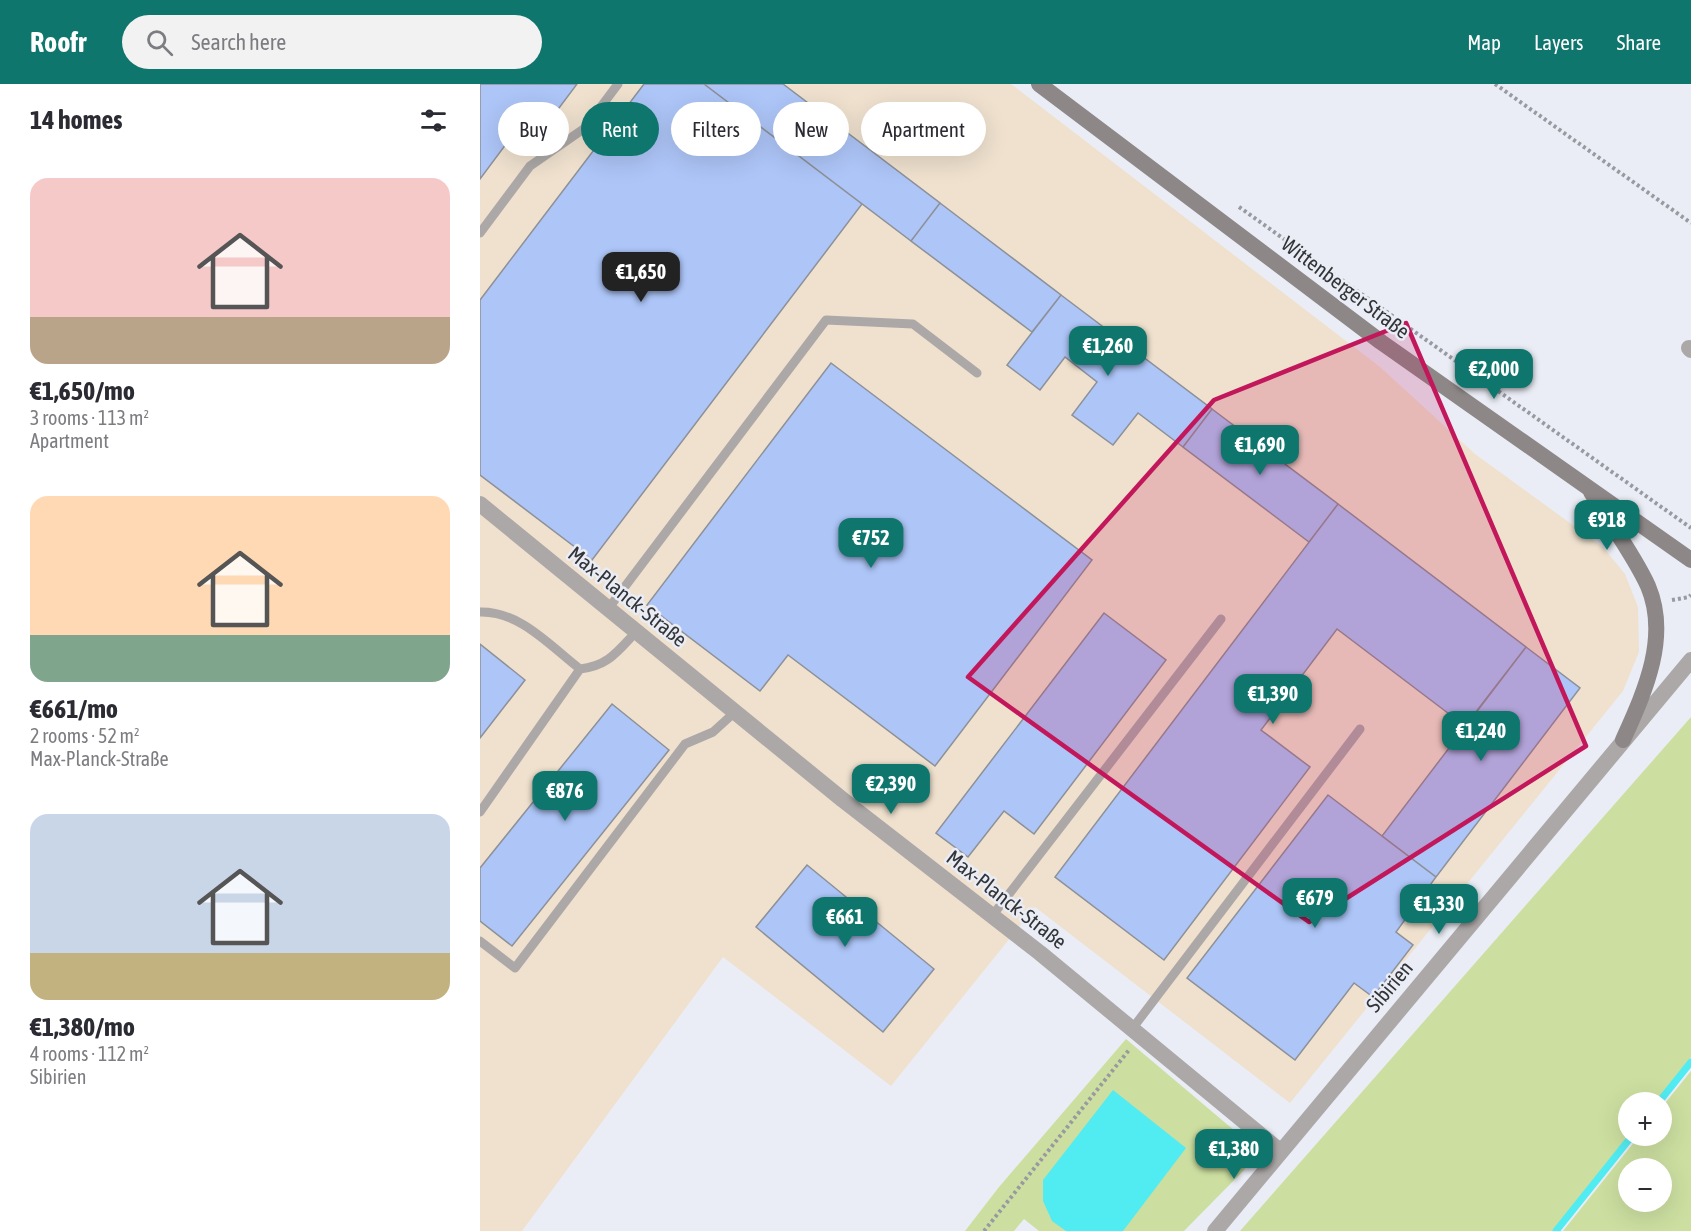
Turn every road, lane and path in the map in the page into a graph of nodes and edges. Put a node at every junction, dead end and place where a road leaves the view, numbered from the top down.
1 (618, 84) edge
2 (1039, 84) edge
3 (1496, 84) edge
4 (1237, 206) dead end
5 (1691, 223) edge
6 (480, 233) edge
7 (977, 373) dead end
8 (1587, 486) junction
9 (480, 504) edge
10 (1691, 528) edge
11 (1691, 560) edge
12 (1691, 594) edge
13 (1662, 601) dead end
14 (608, 609) junction
15 (480, 612) edge
16 (1221, 619) dead end
17 (636, 632) junction
18 (1691, 660) edge
19 (580, 669) junction
20 (735, 712) junction
21 (1360, 729) dead end
22 (1623, 740) junction
23 (480, 812) edge
24 (992, 916) junction
25 (480, 941) edge
26 (1136, 1032) junction
27 (1280, 1151) junction
28 (984, 1231) edge
29 (1215, 1231) edge

1 - 6 lane
2 - 8 main road, Wittenberger Straße
3 - 5 path
4 - 10 path
7 - 14 lane
8 - 11 main road, Wittenberger Straße
8 - 22 main road
9 - 14 street, Max-Planck-Straße
12 - 13 path
14 - 17 street, Max-Planck-Straße
15 - 19 lane
16 - 24 lane
17 - 19 lane
17 - 20 street, Max-Planck-Straße
18 - 22 street, Sibirien
19 - 23 lane
20 - 24 street, Max-Planck-Straße
20 - 25 lane
21 - 26 lane
22 - 27 street, Sibirien
24 - 26 street, Max-Planck-Straße
26 - 27 street, Max-Planck-Straße
26 - 28 path
27 - 29 street, Sibirien

